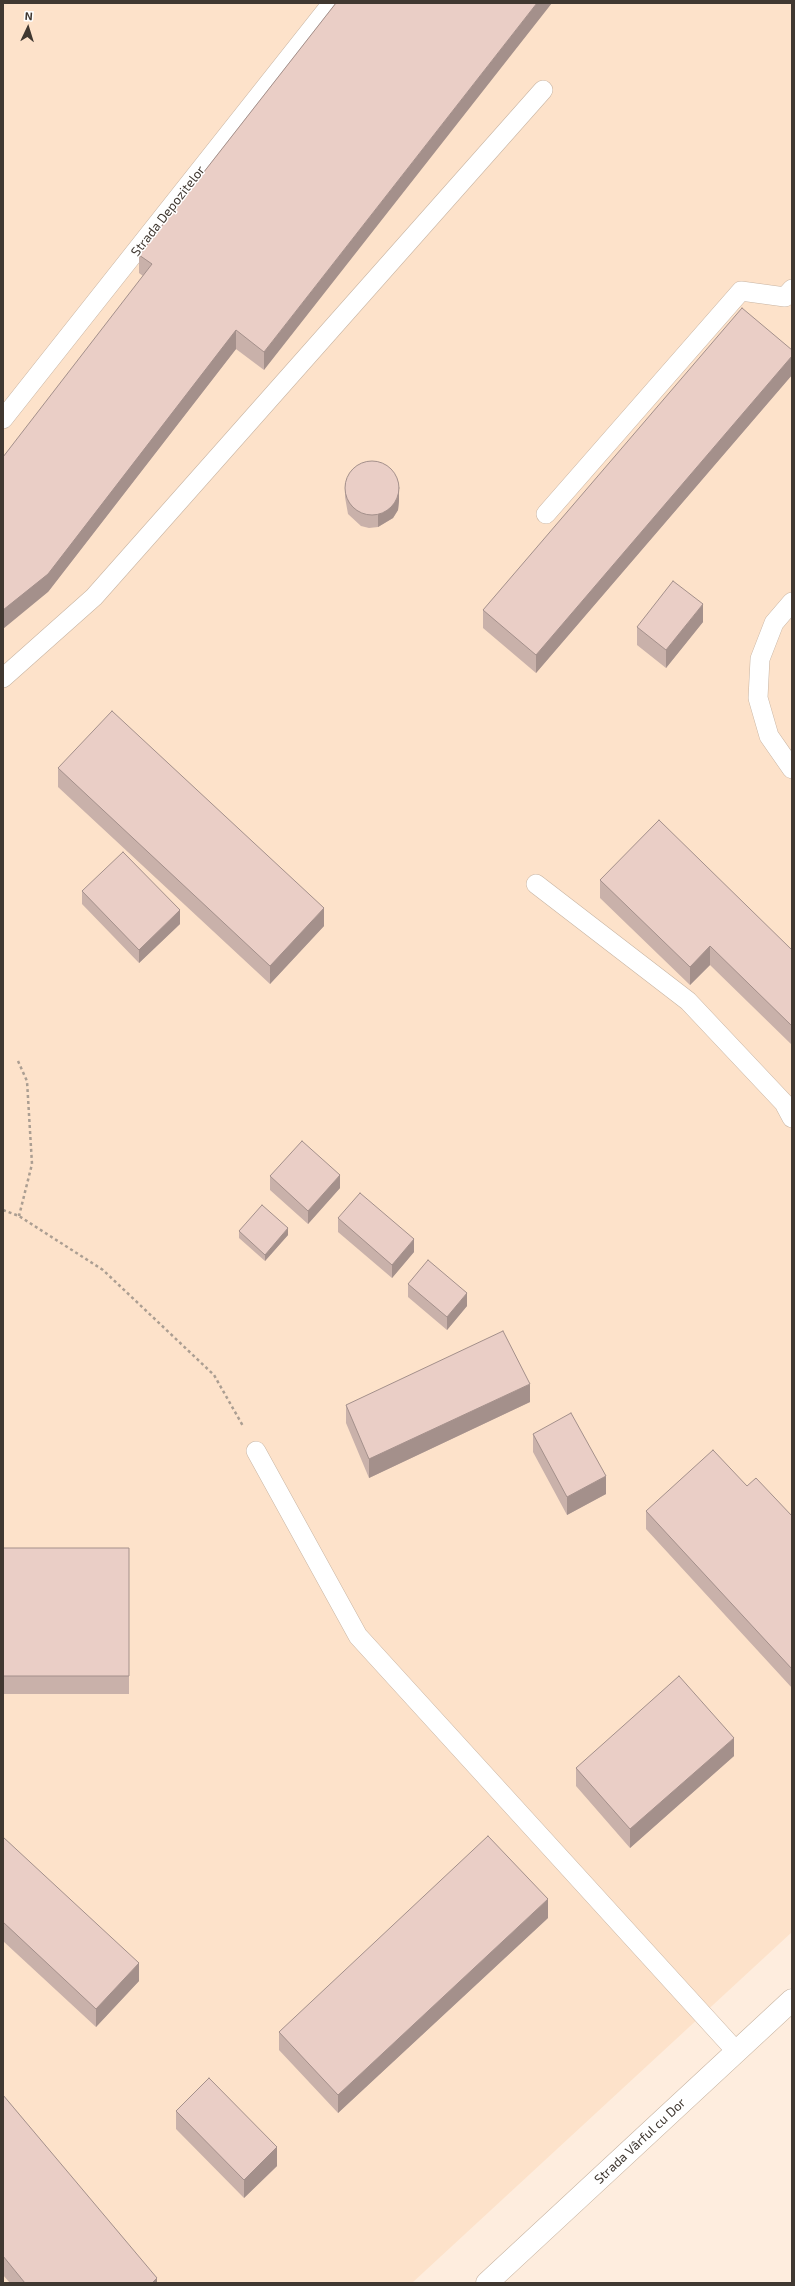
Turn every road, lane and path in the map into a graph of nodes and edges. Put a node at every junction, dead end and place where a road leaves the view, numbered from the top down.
1 (332, 3) edge
2 (543, 90) dead end
3 (792, 289) edge
4 (3, 419) edge
5 (546, 514) dead end
6 (792, 602) edge
7 (3, 678) edge
8 (792, 769) edge
9 (536, 884) dead end
10 (18, 1061) dead end
11 (792, 1118) edge
12 (3, 1210) edge
13 (19, 1216) junction
14 (256, 1451) joint
15 (792, 2000) edge
16 (736, 2052) junction
17 (487, 2283) edge

1 - 4 lane, Strada Depozitelor
2 - 7 lane
3 - 5 lane
6 - 8 lane
9 - 11 lane
10 - 13 path
12 - 13 path
13 - 14 path
14 - 16 lane
15 - 16 street, Strada Vârful cu Dor
16 - 17 street, Strada Vârful cu Dor

